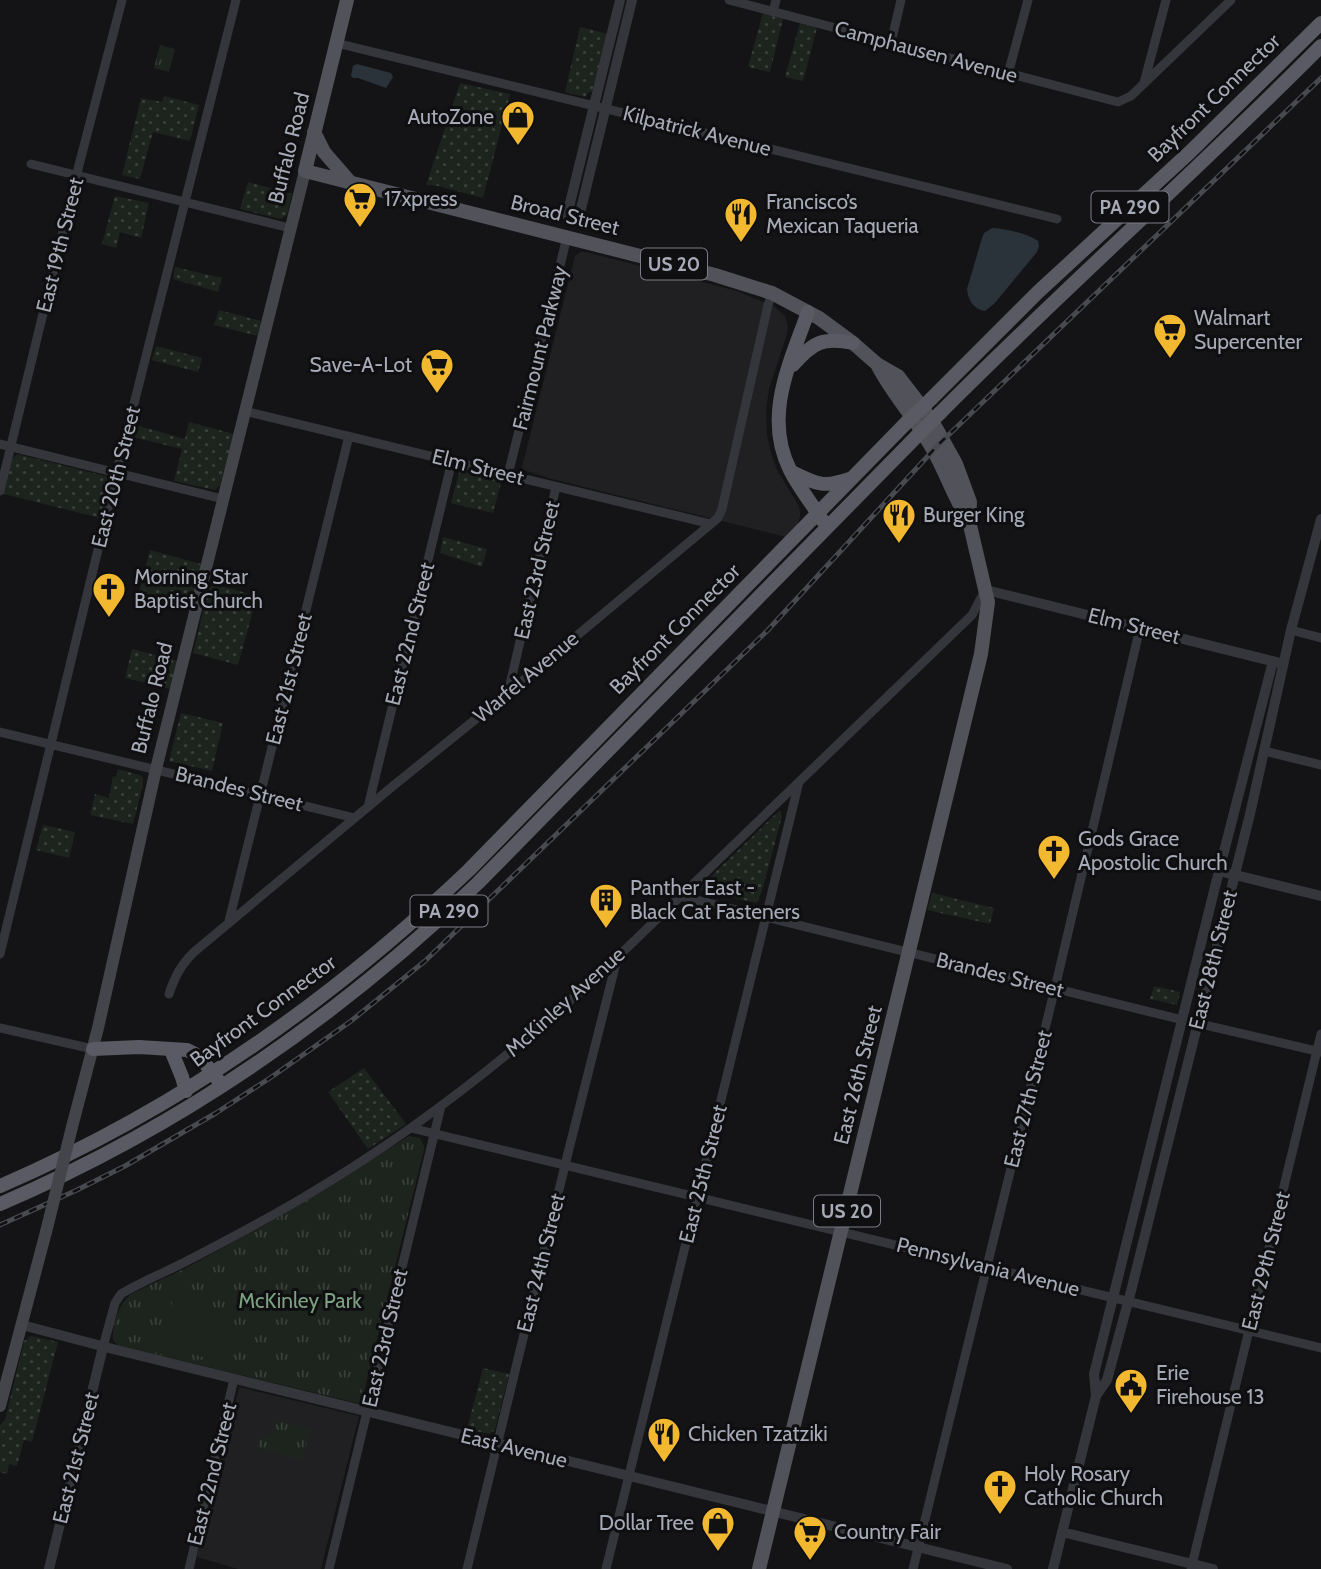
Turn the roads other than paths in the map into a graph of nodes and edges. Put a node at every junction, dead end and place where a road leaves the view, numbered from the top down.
1 (122, 0) edge
2 (236, 0) edge
3 (347, 0) edge
4 (620, 0) edge
5 (632, 0) edge
6 (729, 0) edge
7 (776, 0) edge
8 (901, 0) edge
9 (1028, 0) edge
10 (1166, 0) edge
11 (1231, 0) edge
12 (773, 12) junction
13 (1321, 23) edge
14 (336, 43) junction
15 (891, 43) junction
16 (1321, 46) edge
17 (1009, 74) junction
18 (1144, 84) junction
19 (600, 107) junction
20 (314, 132) junction
21 (31, 164) dead end
22 (305, 171) junction
23 (77, 176) junction
24 (351, 182) junction
25 (184, 202) junction
26 (1057, 219) dead end
27 (290, 228) junction
28 (567, 237) junction
29 (772, 293) junction
30 (808, 312) junction
31 (853, 343) junction
32 (787, 371) junction
33 (244, 411) junction
34 (349, 436) junction
35 (0, 444) edge
36 (11, 447) junction
37 (452, 461) junction
38 (791, 471) junction
39 (117, 473) junction
40 (508, 475) junction
41 (855, 476) junction
42 (556, 487) junction
43 (0, 492) edge
44 (223, 499) junction
45 (818, 514) junction
46 (1321, 519) edge
47 (711, 524) junction
48 (828, 528) junction
49 (986, 590) junction
50 (1140, 628) junction
51 (1291, 631) junction
52 (1321, 638) edge
53 (1278, 662) junction
54 (508, 694) junction
55 (0, 732) edge
56 (50, 744) junction
57 (1264, 751) junction
58 (1321, 765) edge
59 (156, 769) junction
60 (800, 779) junction
61 (260, 794) junction
62 (368, 807) junction
63 (355, 818) junction
64 (1219, 870) junction
65 (1234, 874) junction
66 (680, 896) junction
67 (1321, 897) edge
68 (765, 917) junction
69 (228, 923) junction
70 (909, 953) junction
71 (0, 954) edge
72 (618, 957) junction
73 (1055, 988) junction
74 (169, 994) dead end
75 (1183, 1020) junction
76 (1198, 1023) junction
77 (0, 1028) edge
78 (1321, 1034) edge
79 (93, 1049) junction
80 (171, 1049) junction
81 (1319, 1052) edge
82 (213, 1073) junction
83 (223, 1087) junction
84 (186, 1091) junction
85 (441, 1106) junction
86 (411, 1128) junction
87 (433, 1133) junction
88 (565, 1165) junction
89 (0, 1186) edge
90 (697, 1197) junction
91 (0, 1204) edge
92 (841, 1232) junction
93 (987, 1267) junction
94 (1114, 1298) junction
95 (1128, 1301) junction
96 (22, 1325) junction
97 (1249, 1330) junction
98 (103, 1347) junction
99 (1321, 1348) edge
100 (234, 1379) junction
101 (1096, 1396) junction
102 (0, 1406) edge
103 (368, 1412) junction
104 (497, 1444) junction
105 (629, 1476) junction
106 (773, 1511) junction
107 (1062, 1532) junction
108 (918, 1547) junction
109 (1191, 1566) edge
110 (49, 1569) edge
111 (189, 1569) edge
112 (329, 1569) edge
113 (467, 1569) edge
114 (607, 1569) edge
115 (759, 1569) edge
116 (913, 1569) edge
117 (1007, 1569) edge
118 (1053, 1569) edge
119 (1213, 1569) edge

1 - 23 street, East 19th Street
2 - 25 street, East 20th Street
3 - 14 main road, Buffalo Road
4 - 19 street, Fairmount Parkway
5 - 19 street, Fairmount Parkway
6 - 12 street, Camphausen Avenue
7 - 12 street
8 - 15 street
9 - 17 street
10 - 18 street
11 - 18 street
12 - 15 street, Camphausen Avenue
13 - 41 highway, Bayfront Connector / PA 290, bridge
14 - 19 street, Kilpatrick Avenue
14 - 20 main road, Buffalo Road
15 - 17 street, Camphausen Avenue
16 - 48 highway, Bayfront Connector / PA 290, bridge
17 - 18 street, Camphausen Avenue
19 - 26 street, Kilpatrick Avenue
19 - 28 street, Fairmount Parkway
20 - 22 main road, Buffalo Road
20 - 24 main road
21 - 23 street
22 - 24 main road, Broad Street / US 20
22 - 27 main road, Buffalo Road
23 - 25 street
23 - 36 street, East 19th Street
24 - 28 main road, Broad Street / US 20
25 - 27 street
25 - 39 street, East 20th Street
27 - 33 main road, Buffalo Road
28 - 29 main road, Broad Street / US 20
28 - 40 street, Fairmount Parkway
29 - 30 main road, Broad Street / US 20
29 - 47 street, Warfel Avenue
30 - 31 main road, Broad Street / US 20
30 - 32 highway
31 - 32 highway
31 - 49 main road, Broad Street / US 20
32 - 38 highway
33 - 34 street, Elm Street
33 - 44 main road, Buffalo Road
34 - 37 street, Elm Street
34 - 61 street, East 21st Street
35 - 36 street
36 - 39 street
36 - 43 street, East 19th Street
37 - 40 street, Elm Street
37 - 62 street, East 22nd Street
38 - 41 highway
38 - 45 highway
39 - 44 street
39 - 56 street, East 20th Street
40 - 42 street, Elm Street
41 - 45 highway, Bayfront Connector / PA 290
42 - 47 street, Elm Street
42 - 54 street, East 23rd Street
44 - 59 main road, Buffalo Road
45 - 48 highway
45 - 82 highway, Bayfront Connector / PA 290
46 - 51 street, East 28th Street
47 - 54 street, Warfel Avenue
48 - 83 highway, Bayfront Connector / PA 290
49 - 50 street, Elm Street
49 - 60 street, McKinley Avenue
49 - 70 main road, East 26th Street / US 20
50 - 53 street, Elm Street
50 - 73 street, East 27th Street
51 - 52 street
51 - 53 street, East 28th Street
53 - 57 street, East 28th Street
53 - 64 street, East 28th Street
54 - 62 street, Warfel Avenue
55 - 56 street, Brandes Street
56 - 59 street, Brandes Street
56 - 71 street, East 20th Street
57 - 58 street
57 - 65 street, East 28th Street
59 - 61 street, Brandes Street
59 - 79 main road, Buffalo Road
60 - 66 street, McKinley Avenue
60 - 68 street, East 25th Street
61 - 63 street, Brandes Street
61 - 69 street, East 21st Street
62 - 63 street, Warfel Avenue
63 - 69 street, Warfel Avenue
64 - 65 street
64 - 75 street, East 28th Street
65 - 67 street
65 - 76 street, East 28th Street
66 - 68 street, Brandes Street
66 - 72 street, McKinley Avenue
68 - 70 street, Brandes Street
68 - 90 street, East 25th Street
69 - 74 street, Warfel Avenue
70 - 73 street, Brandes Street
70 - 92 main road, East 26th Street / US 20
72 - 85 street, McKinley Avenue
72 - 88 street, East 24th Street
73 - 75 street, Brandes Street
73 - 93 street, East 27th Street
75 - 76 street, Brandes Street
75 - 94 street, East 28th Street
76 - 81 street, Brandes Street
76 - 95 street, East 28th Street
77 - 79 street
78 - 81 street, East 29th Street
79 - 80 highway
79 - 96 main road, Buffalo Road, bridge
80 - 82 highway
80 - 84 highway
81 - 97 street, East 29th Street
82 - 83 highway
82 - 84 highway, Bayfront Connector / PA 290
83 - 91 highway, Bayfront Connector / PA 290
84 - 89 highway, Bayfront Connector / PA 290
85 - 86 street, McKinley Avenue
85 - 87 street, East 23rd Street
86 - 87 street, Pennsylvania Avenue
86 - 98 street, McKinley Avenue
87 - 88 street, Pennsylvania Avenue
87 - 103 street, East 23rd Street
88 - 90 street, Pennsylvania Avenue
88 - 104 street, East 24th Street
90 - 92 street, Pennsylvania Avenue
90 - 105 street, East 25th Street
92 - 93 street, Pennsylvania Avenue
92 - 106 main road, East 26th Street / US 20
93 - 94 street, Pennsylvania Avenue
93 - 108 street, East 27th Street
94 - 95 street, Pennsylvania Avenue
94 - 101 street, East 28th Street
95 - 97 street, Pennsylvania Avenue
95 - 101 street, East 28th Street
96 - 98 street, East Avenue
96 - 102 main road, Buffalo Road
97 - 99 street, Pennsylvania Avenue
97 - 109 street, East 29th Street
98 - 100 street, East Avenue
98 - 110 street, East 21st Street
100 - 103 street, East Avenue
100 - 111 street, East 22nd Street
101 - 107 street, East 28th Street
103 - 104 street, East Avenue
103 - 112 street, East 23rd Street
104 - 105 street, East Avenue
104 - 113 street, East 24th Street
105 - 106 street, East Avenue
105 - 114 street, East 25th Street
106 - 108 street, East Avenue
106 - 115 main road, East 26th Street / US 20
107 - 109 street
107 - 118 street, East 28th Street
108 - 116 street, East 27th Street
108 - 117 street, East Avenue
109 - 119 street

